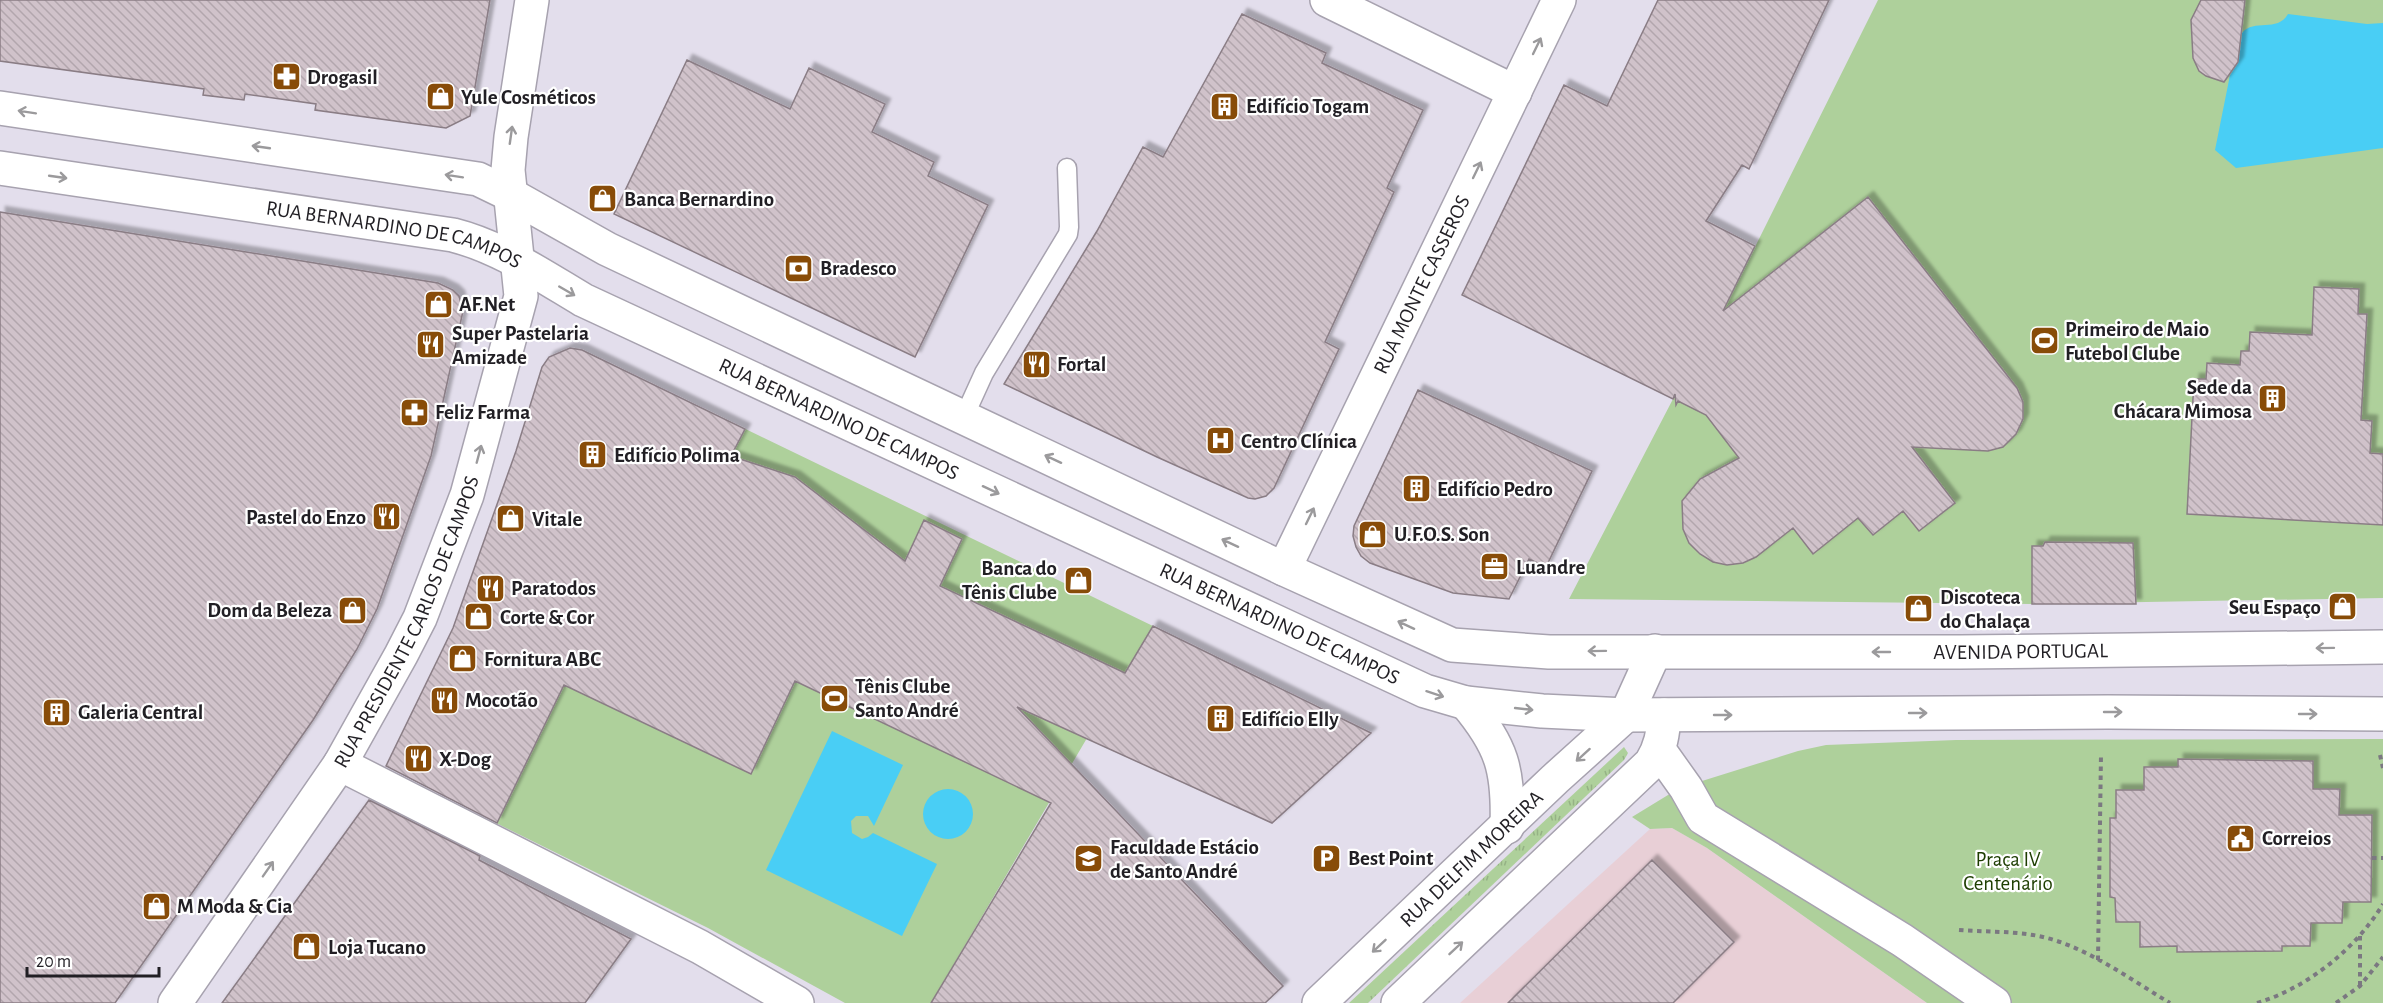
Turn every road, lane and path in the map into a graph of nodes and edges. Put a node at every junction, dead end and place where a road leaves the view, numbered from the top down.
1 (532, 0) edge
2 (1327, 0) edge
3 (1559, 0) edge
4 (1515, 92) junction
5 (0, 108) edge
6 (0, 168) edge
7 (1067, 168) dead end
8 (509, 194) junction
9 (517, 261) junction
10 (964, 417) junction
11 (1284, 569) junction
12 (2383, 647) edge
13 (1656, 651) junction
14 (1466, 703) junction
15 (2383, 714) edge
16 (1626, 715) junction
17 (1664, 716) junction
18 (2378, 748) dead end
19 (1659, 750) junction
20 (2101, 754) dead end
21 (340, 764) junction
22 (2383, 768) edge
23 (1507, 827) junction
24 (2372, 858) dead end
25 (2383, 858) edge
26 (2383, 904) edge
27 (2360, 935) junction
28 (1902, 940) junction
29 (2383, 957) edge
30 (2098, 960) junction
31 (2360, 986) junction
32 (175, 1003) edge
33 (797, 1003) edge
34 (1318, 1003) edge
35 (1398, 1003) edge
36 (1994, 1003) edge
37 (2170, 1003) edge
38 (2257, 1003) edge
39 (2336, 1003) edge

8 -> 1 main road, RUA PRESIDENTE CARLOS DE CAMPOS
2 - 4 main road
4 -> 3 main road, RUA MONTE CASSEROS
11 -> 4 main road, RUA MONTE CASSEROS
8 -> 5 main road
6 -> 9 main road, RUA BERNARDINO DE CAMPOS
7 - 10 lane
8 - 9 main road, RUA PRESIDENTE CARLOS DE CAMPOS
8 - 10 main road
9 -> 14 main road, RUA BERNARDINO DE CAMPOS
21 -> 9 main road, RUA PRESIDENTE CARLOS DE CAMPOS
11 -> 10 main road
13 -> 11 main road
12 -> 13 main road, AVENIDA PORTUGAL
13 - 16 main road
13 - 17 main road
14 -> 16 main road, RUA BERNARDINO DE CAMPOS
14 - 23 main road
17 -> 15 main road
16 - 17 main road, RUA BERNARDINO DE CAMPOS
16 -> 23 main road, RUA DELFIM MOREIRA
17 - 19 main road
18 - 22 path
19 - 28 main road
35 -> 19 main road
20 - 30 path
32 -> 21 main road, RUA PRESIDENTE CARLOS DE CAMPOS
21 - 33 main road
23 -> 34 main road, RUA DELFIM MOREIRA
24 - 25 path
26 - 27 path
27 - 31 path
27 - 38 path
28 - 30 path
28 - 36 main road
29 - 31 path
30 - 37 path
31 - 39 path

